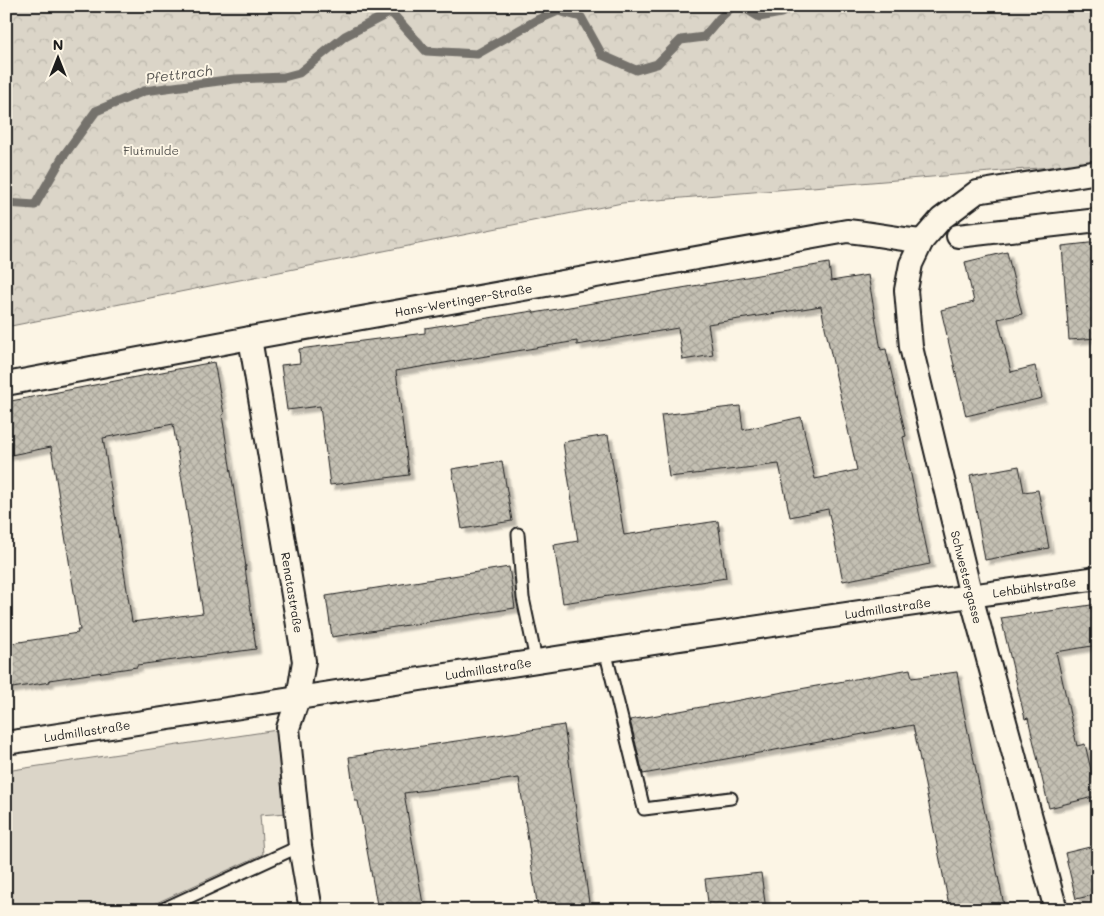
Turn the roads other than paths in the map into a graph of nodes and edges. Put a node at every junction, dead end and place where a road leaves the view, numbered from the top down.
1 (1098, 172) edge
2 (1098, 220) edge
3 (958, 236) dead end
4 (922, 241) junction
5 (250, 338) junction
6 (6, 384) edge
7 (518, 534) dead end
8 (1098, 578) edge
9 (971, 596) junction
10 (605, 650) junction
11 (536, 660) junction
12 (298, 699) junction
13 (6, 743) edge
14 (731, 798) dead end
15 (300, 846) junction
16 (161, 910) edge
17 (311, 910) edge
18 (1056, 910) edge

1 - 4 street, Schwestergasse
2 - 3 street
4 - 5 street, Hans-Wertinger-Straße
4 - 9 street, Schwestergasse
5 - 6 street, Hans-Wertinger-Straße
5 - 12 street, Renatastraße
7 - 11 lane
8 - 9 street, Lehbühlstraße
9 - 10 street, Ludmillastraße
9 - 18 street, Schwestergasse
10 - 11 street, Ludmillastraße
10 - 14 lane
11 - 12 street, Ludmillastraße
12 - 13 street, Ludmillastraße
12 - 15 street, Renatastraße
15 - 16 lane
15 - 17 street, Renatastraße

